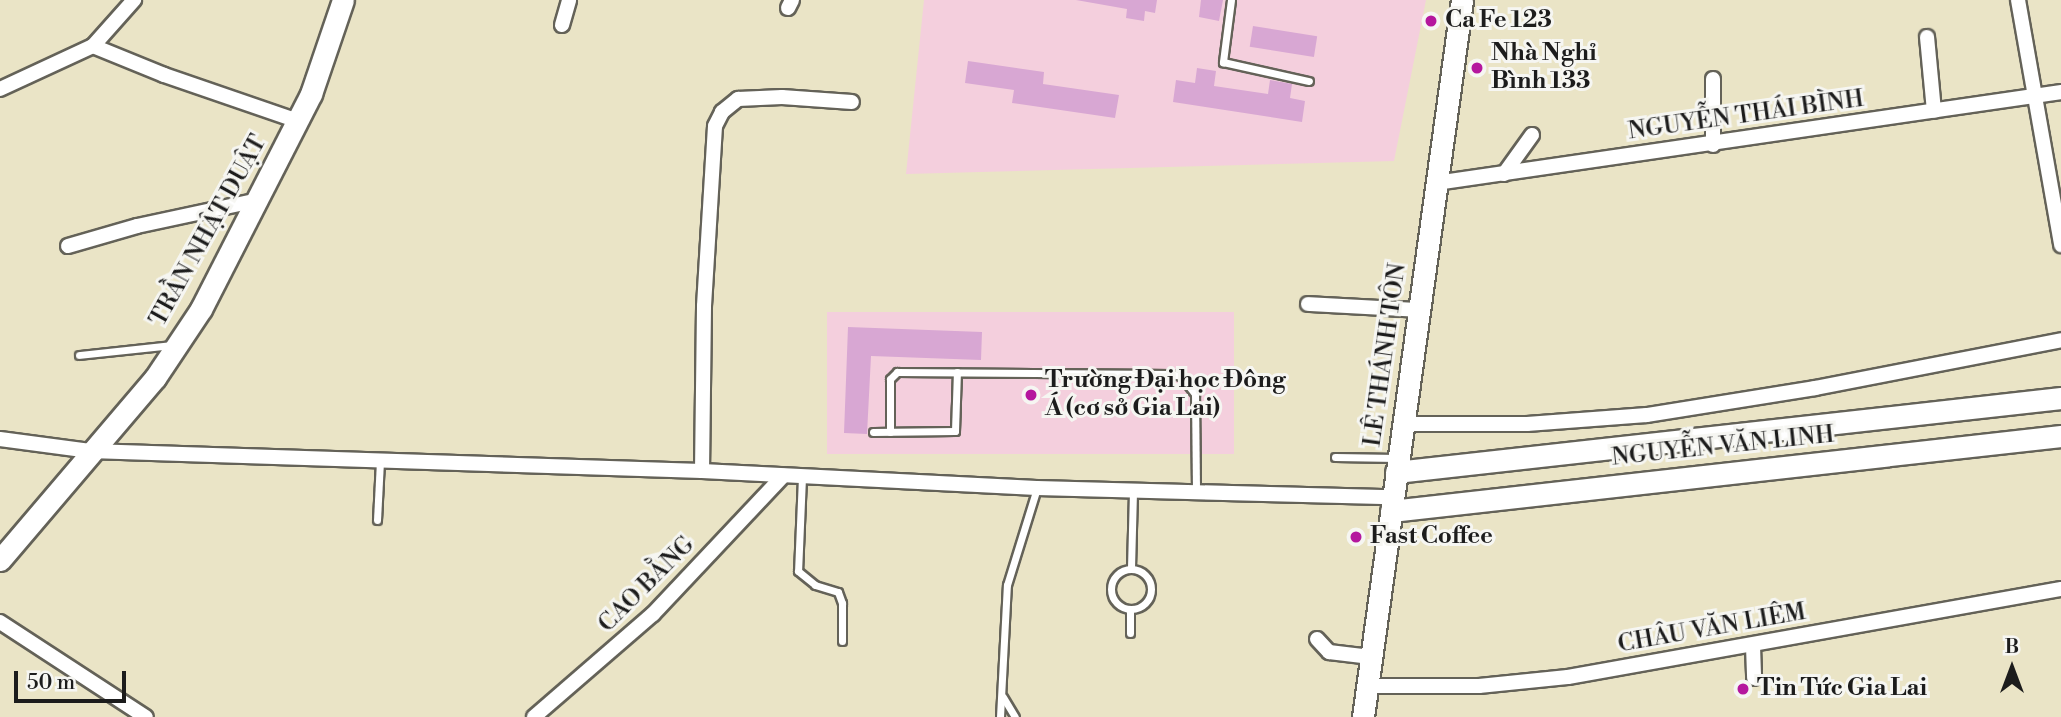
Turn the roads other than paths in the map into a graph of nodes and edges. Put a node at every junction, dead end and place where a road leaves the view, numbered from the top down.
1 (134, 0) edge
2 (343, 0) edge
3 (569, 0) edge
4 (1231, 0) edge
5 (1462, 0) edge
6 (2018, 0) edge
7 (562, 25) dead end
8 (1927, 37) dead end
9 (93, 46) junction
10 (1713, 79) dead end
11 (1309, 81) dead end
12 (0, 89) edge
13 (2061, 92) edge
14 (2035, 96) junction
15 (852, 102) dead end
16 (1934, 111) junction
17 (299, 121) junction
18 (1532, 135) dead end
19 (1713, 145) junction
20 (1504, 174) junction
21 (1436, 183) junction
22 (258, 200) junction
23 (2061, 245) edge
24 (68, 246) dead end
25 (1308, 304) dead end
26 (1419, 310) junction
27 (2061, 340) edge
28 (177, 345) junction
29 (79, 355) dead end
30 (957, 372) junction
31 (2061, 398) edge
32 (1404, 424) junction
33 (873, 432) dead end
34 (890, 432) junction
35 (2061, 436) edge
36 (0, 439) edge
37 (90, 451) junction
38 (1335, 457) dead end
39 (380, 461) junction
40 (1397, 465) junction
41 (702, 471) junction
42 (783, 476) junction
43 (802, 477) junction
44 (1037, 488) junction
45 (1133, 489) junction
46 (1196, 490) junction
47 (1392, 504) junction
48 (377, 520) dead end
49 (0, 560) edge
50 (1131, 568) junction
51 (2061, 589) edge
52 (1130, 609) junction
53 (0, 622) edge
54 (1130, 633) dead end
55 (1317, 639) dead end
56 (842, 641) dead end
57 (1753, 646) junction
58 (1371, 657) junction
59 (1754, 678) dead end
60 (1367, 686) junction
61 (1002, 695) junction
62 (146, 717) edge
63 (534, 717) edge
64 (1000, 717) edge
65 (1015, 717) edge
66 (1363, 717) edge

1 - 9 street
2 - 17 street, TRẦN NHẬT DUẬT
3 - 7 street
4 - 11 lane
5 - 21 street, LÊ THÁNH TÔN
6 - 14 street
8 - 16 street
9 - 12 street
9 - 17 street
10 - 19 street
13 - 14 street, NGUYỄN THÁI BÌNH
14 - 16 street, NGUYỄN THÁI BÌNH
14 - 23 street
15 - 41 street
16 - 19 street, NGUYỄN THÁI BÌNH
17 - 22 street, TRẦN NHẬT DUẬT
18 - 20 street
19 - 20 street, NGUYỄN THÁI BÌNH
20 - 21 street, NGUYỄN THÁI BÌNH
21 - 26 street, LÊ THÁNH TÔN
22 - 24 street
22 - 28 street, TRẦN NHẬT DUẬT
25 - 26 street
26 - 32 street, LÊ THÁNH TÔN
27 - 32 street, NGUYỄN VĂN LINH
28 - 29 lane
28 - 37 street, TRẦN NHẬT DUẬT
30 - 34 lane
30 - 34 lane
30 - 46 lane
31 - 40 street, NGUYỄN VĂN LINH
32 - 40 street, LÊ THÁNH TÔN
33 - 34 lane
35 - 47 street, NGUYỄN VĂN LINH
36 - 37 street
37 - 39 street
37 - 49 street, TRẦN NHẬT DUẬT
38 - 40 lane
39 - 41 street
39 - 48 lane
40 - 47 street, LÊ THÁNH TÔN
41 - 42 street
42 - 43 street
42 - 63 street, CAO BẰNG
43 - 44 street
43 - 56 lane
44 - 45 street
44 - 61 lane
45 - 46 street
45 - 50 lane
46 - 47 street
47 - 58 street, LÊ THÁNH TÔN
50 - 52 lane
50 - 52 lane
51 - 57 street, CHÂU VĂN LIÊM
52 - 54 lane
53 - 62 street
55 - 58 street
57 - 59 street
57 - 60 street, CHÂU VĂN LIÊM
58 - 60 street, LÊ THÁNH TÔN
60 - 66 street, LÊ THÁNH TÔN
61 - 64 lane
61 - 65 lane

